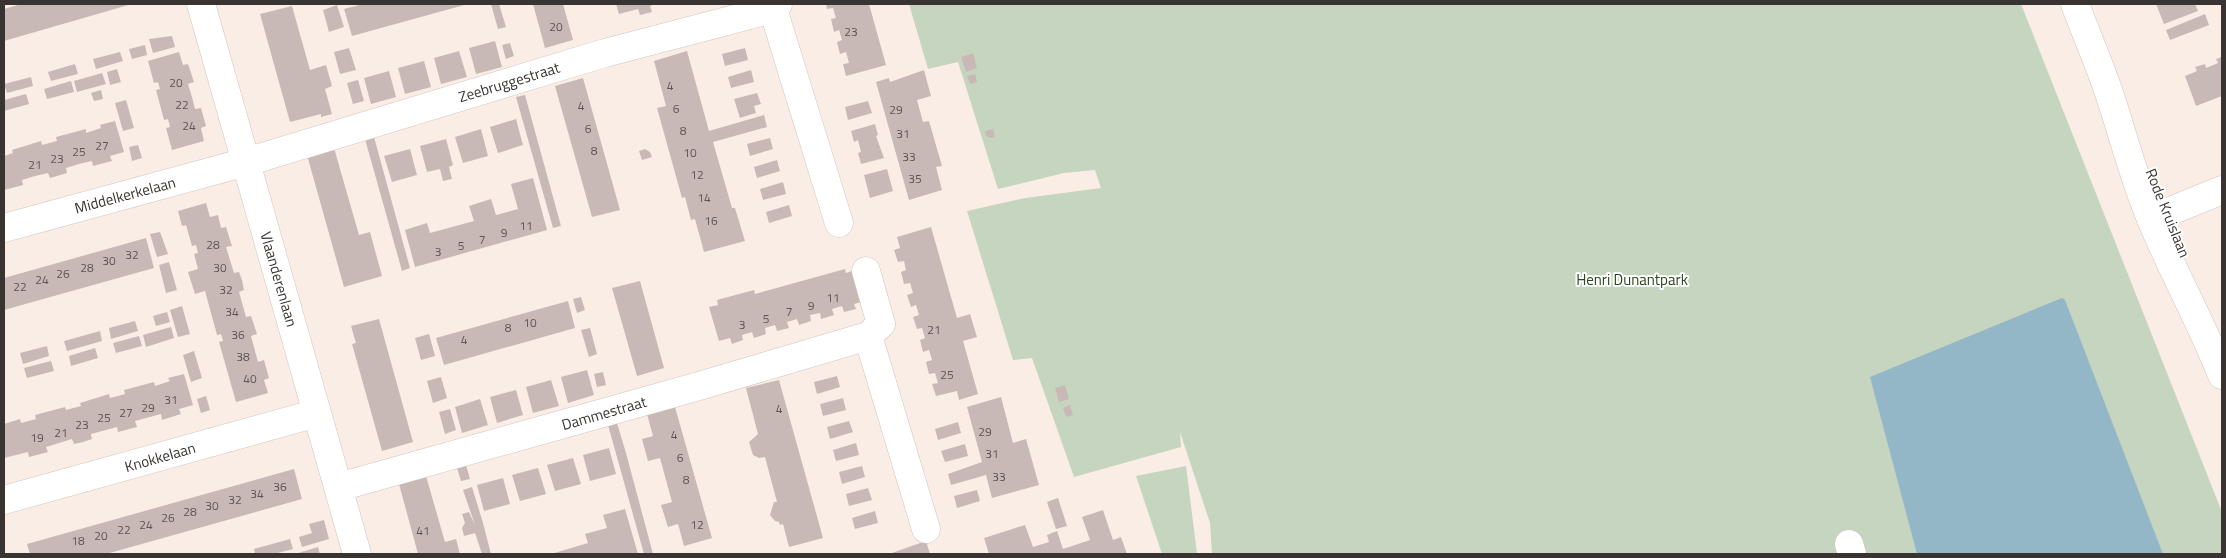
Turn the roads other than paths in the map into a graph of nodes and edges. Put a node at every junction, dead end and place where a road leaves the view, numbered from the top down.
1 (201, 4) edge
2 (2074, 4) edge
3 (775, 6) edge
4 (246, 162) junction
5 (2222, 190) edge
6 (2160, 216) junction
7 (839, 223) dead end
8 (4, 228) edge
9 (866, 271) dead end
10 (868, 336) junction
11 (2222, 375) edge
12 (317, 413) junction
13 (339, 486) junction
14 (4, 500) edge
15 (926, 529) dead end
16 (357, 554) edge

1 - 4 street, Vlaanderenlaan
2 - 6 street, Rode Kruislaan
3 - 4 street, Zeebruggestraat
3 - 7 street, Zeebruggestraat
4 - 8 street, Middelkerkelaan
4 - 12 street, Vlaanderenlaan
5 - 6 street
6 - 11 street, Rode Kruislaan
9 - 10 street
10 - 13 street, Dammestraat
10 - 15 street
12 - 13 street, Vlaanderenlaan
12 - 14 street, Knokkelaan
13 - 16 street, Vlaanderenlaan

